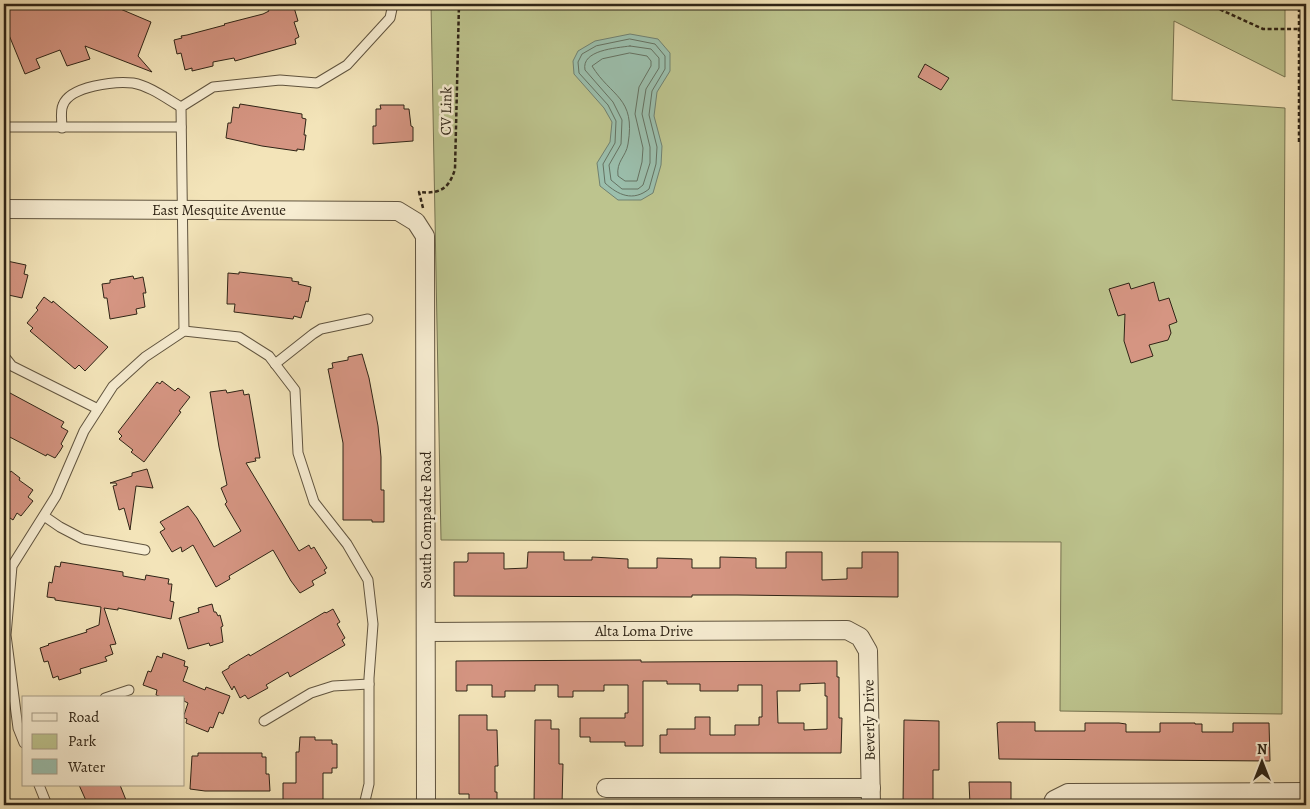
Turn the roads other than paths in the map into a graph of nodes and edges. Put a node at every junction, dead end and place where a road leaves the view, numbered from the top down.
1 (393, 4) edge
2 (181, 107) junction
3 (4, 127) edge
4 (181, 127) junction
5 (62, 128) junction
6 (4, 209) edge
7 (182, 210) junction
8 (425, 236) joint
9 (368, 319) dead end
10 (184, 332) junction
11 (4, 356) edge
12 (275, 364) junction
13 (98, 410) junction
14 (44, 516) junction
15 (145, 550) dead end
16 (426, 632) junction
17 (860, 637) joint
18 (369, 684) junction
19 (129, 690) dead end
20 (111, 696) edge
21 (264, 721) dead end
22 (21, 727) edge
23 (40, 786) edge
24 (606, 788) dead end
25 (871, 788) junction
26 (1306, 792) edge
27 (47, 805) edge
28 (364, 805) edge
29 (426, 805) edge
30 (871, 805) edge
31 (1052, 805) edge

1 - 2 lane
2 - 4 lane
2 - 5 lane
3 - 5 lane
4 - 5 lane
4 - 7 lane
6 - 7 street, East Mesquite Avenue
7 - 8 street, East Mesquite Avenue
7 - 10 lane
8 - 16 street, South Compadre Road
9 - 12 lane
10 - 12 lane
10 - 13 lane
11 - 13 lane
12 - 18 lane
13 - 14 lane
14 - 15 lane
14 - 22 lane
16 - 17 street, Alta Loma Drive
16 - 29 street, South Compadre Road
17 - 25 street, Beverly Drive
18 - 21 lane
18 - 28 lane
19 - 20 lane
23 - 27 lane
24 - 25 street
25 - 30 street, Beverly Drive
26 - 31 street

